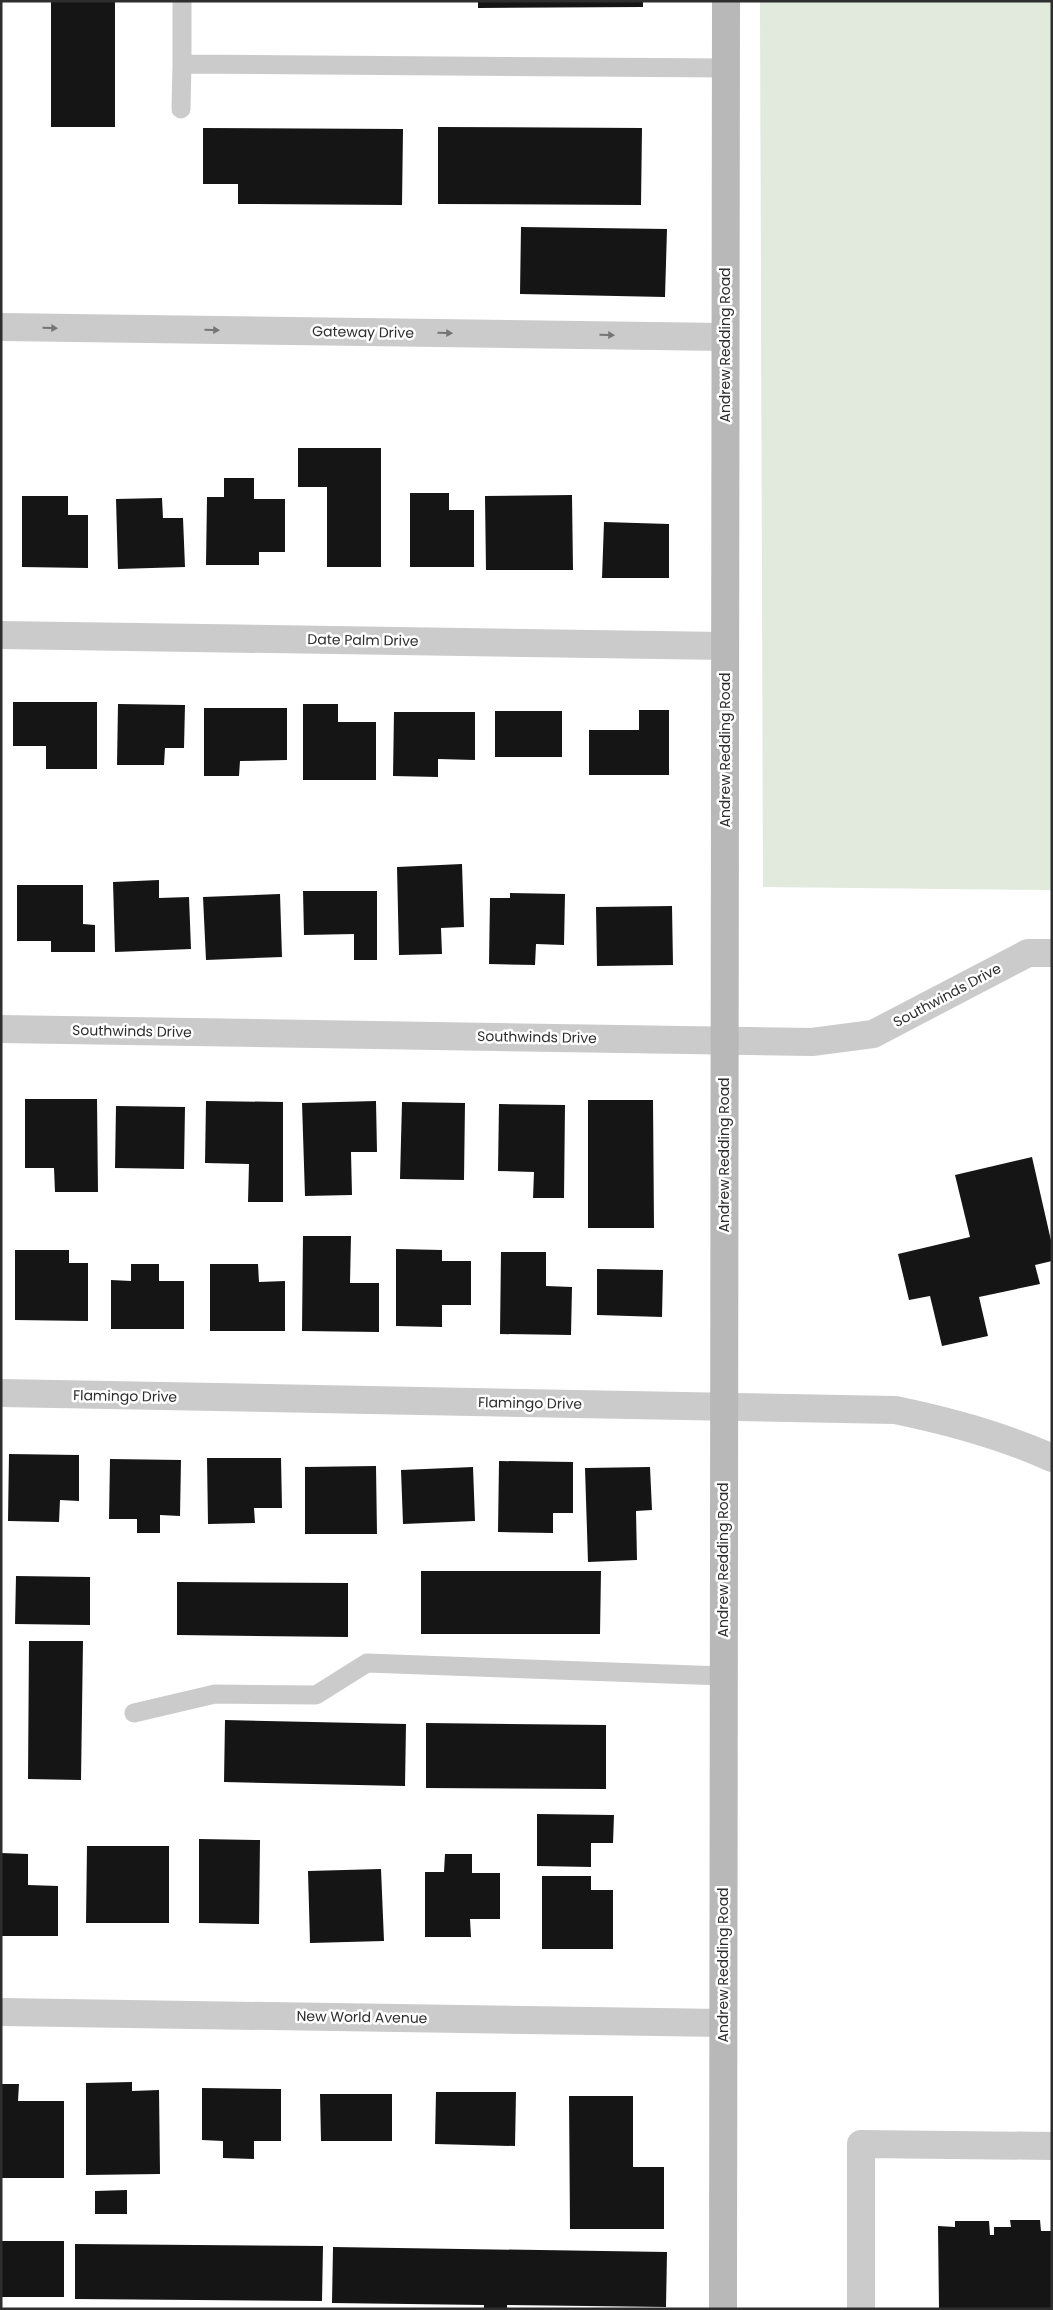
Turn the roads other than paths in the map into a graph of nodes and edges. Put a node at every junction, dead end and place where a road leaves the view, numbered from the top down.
1 (182, 1) edge
2 (726, 1) edge
3 (182, 64) junction
4 (726, 68) junction
5 (181, 109) dead end
6 (1, 327) edge
7 (725, 337) junction
8 (1, 634) edge
9 (726, 646) junction
10 (1052, 953) edge
11 (1, 1028) edge
12 (725, 1040) junction
13 (1, 1393) edge
14 (724, 1406) junction
15 (1052, 1458) edge
16 (723, 1676) junction
17 (134, 1713) dead end
18 (1, 2012) edge
19 (723, 2023) junction
20 (1052, 2146) edge
21 (723, 2309) edge
22 (861, 2309) edge

1 - 3 lane
2 - 4 street, Andrew Redding Road
3 - 4 lane
3 - 5 lane
4 - 7 street, Andrew Redding Road
6 -> 7 street, Gateway Drive
7 - 9 street, Andrew Redding Road
8 - 9 street, Date Palm Drive
9 - 12 street, Andrew Redding Road
10 - 12 street, Southwinds Drive
11 - 12 street, Southwinds Drive
12 - 14 street, Andrew Redding Road
13 - 14 street, Flamingo Drive
14 - 15 street, Flamingo Drive
14 - 16 street, Andrew Redding Road
16 - 17 lane
16 - 19 street, Andrew Redding Road
18 - 19 street, New World Avenue
19 - 21 street, Andrew Redding Road
20 - 22 street

